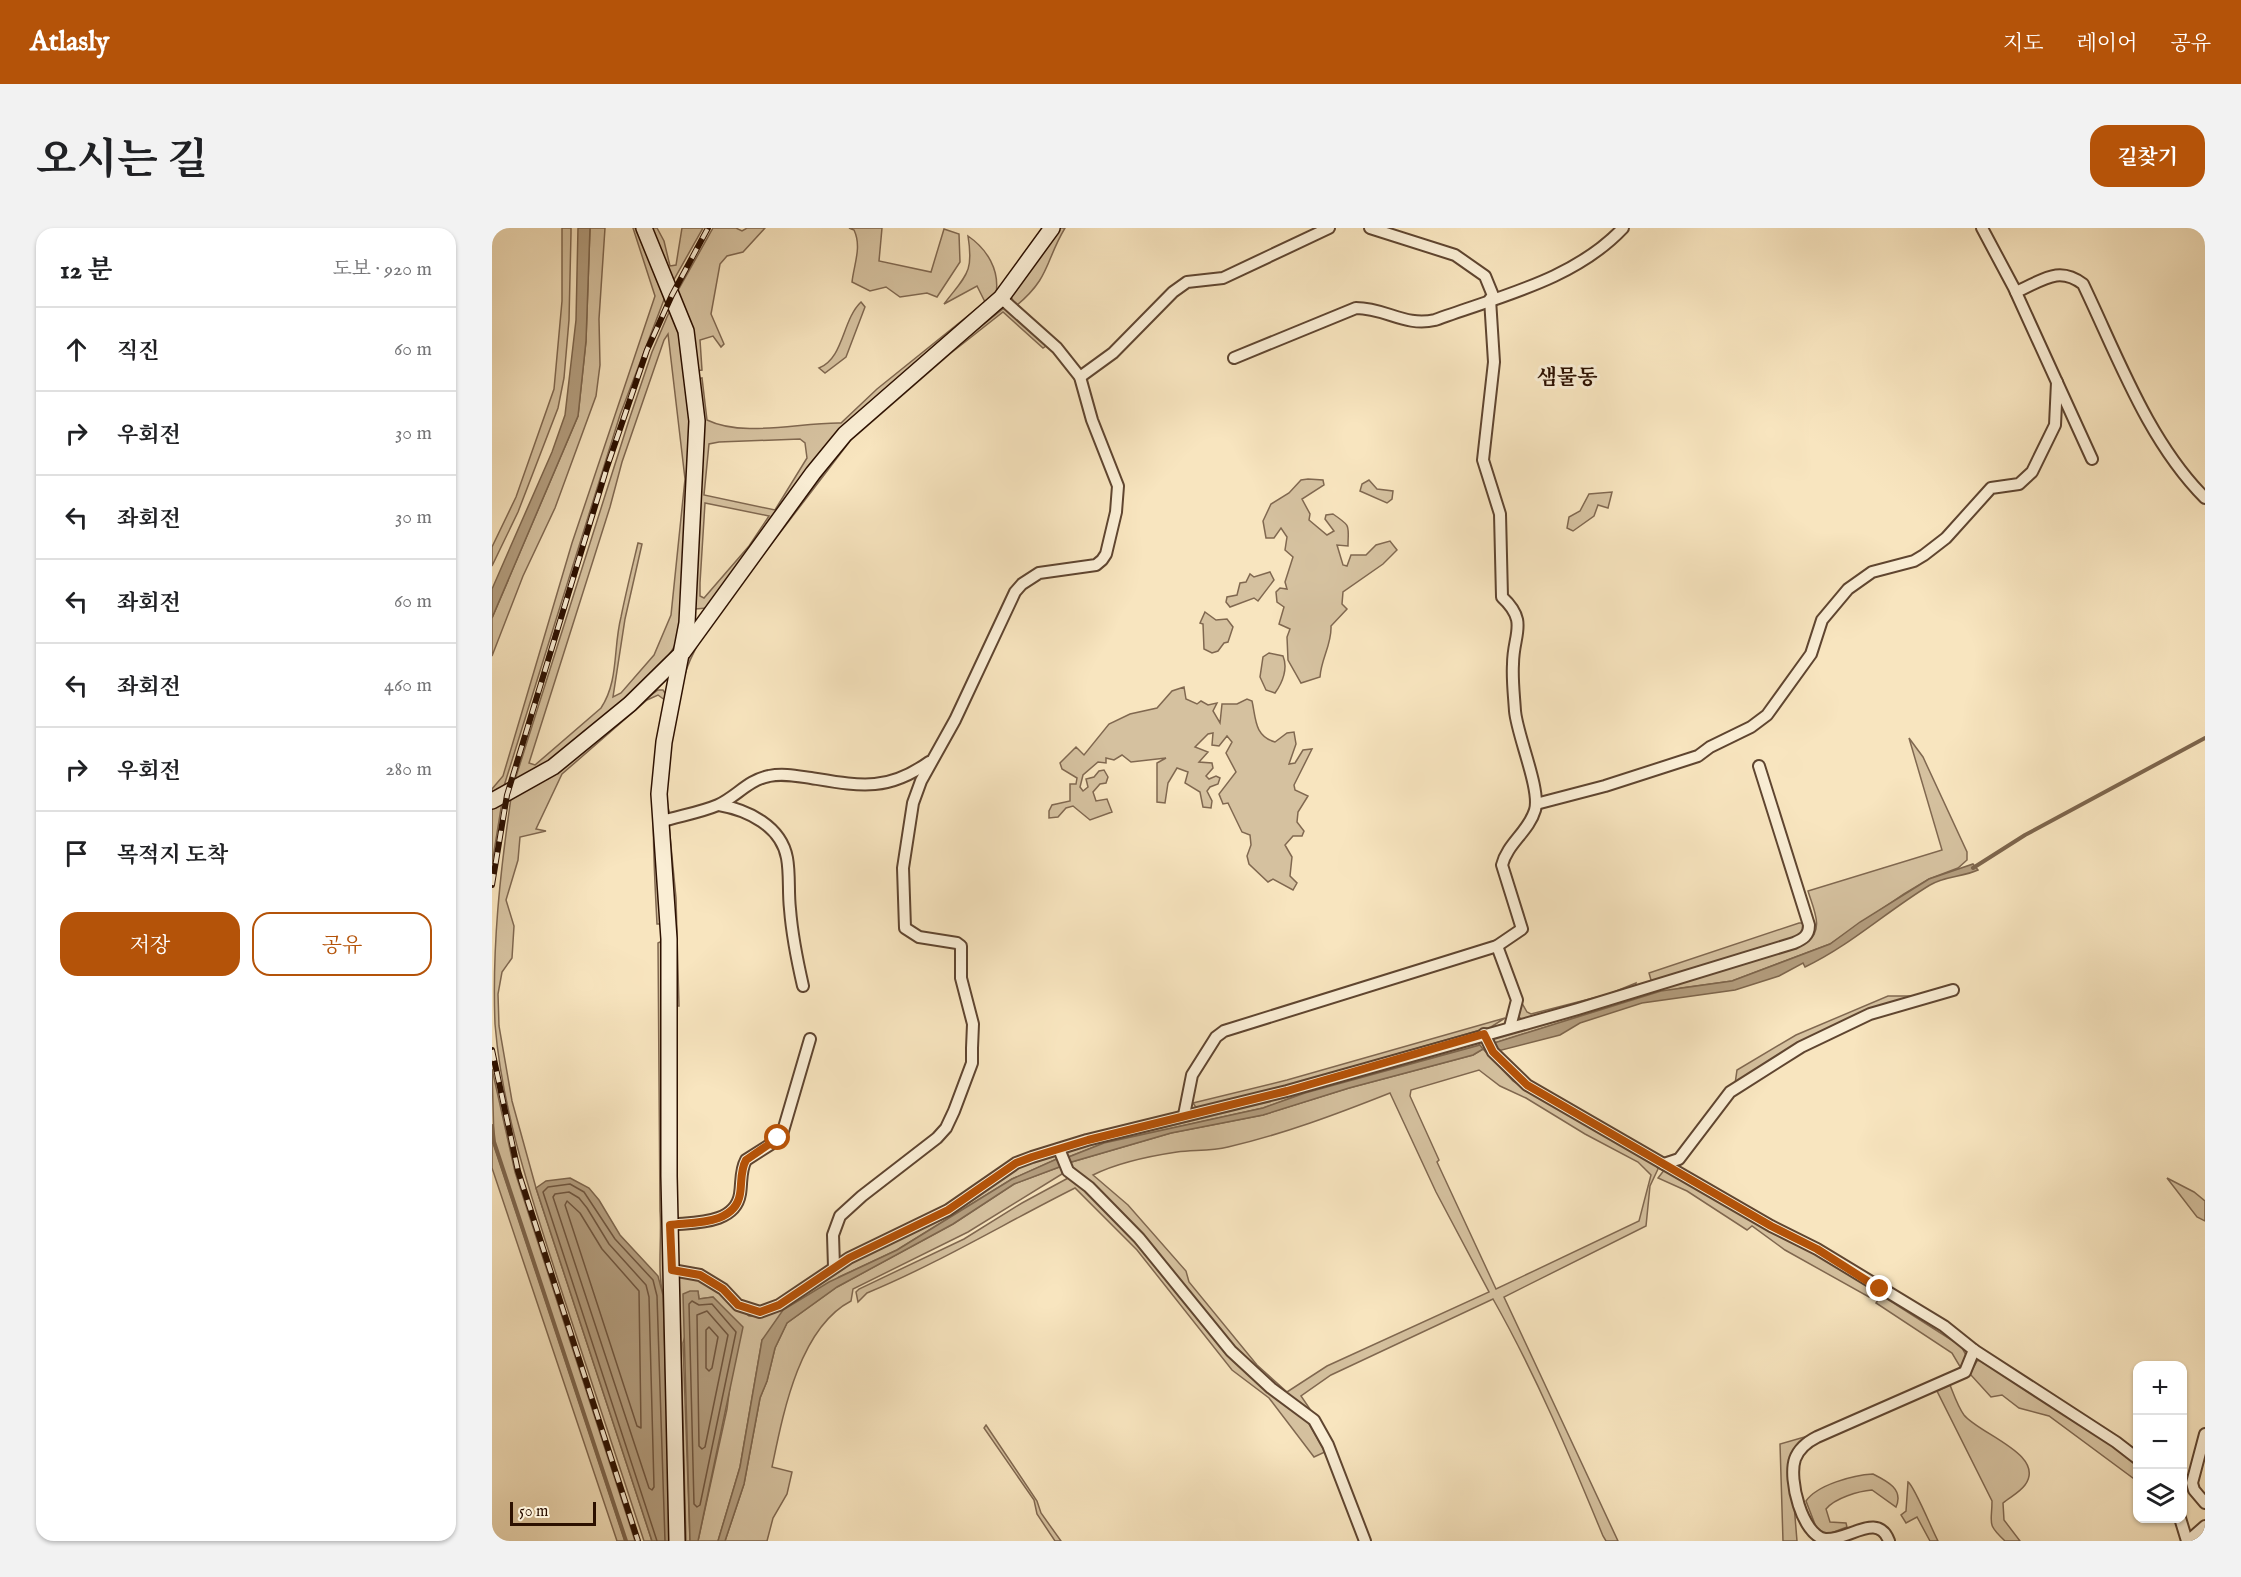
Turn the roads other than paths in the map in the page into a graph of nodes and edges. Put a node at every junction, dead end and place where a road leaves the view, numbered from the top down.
1 (644, 228) edge
2 (1052, 228) edge
3 (1329, 228) edge
4 (1370, 228) edge
5 (1623, 228) edge
6 (1982, 228) edge
7 (2016, 292) junction
8 (1001, 298) junction
9 (1492, 299) junction
10 (1234, 358) dead end
11 (1080, 377) junction
12 (2057, 382) junction
13 (2092, 459) dead end
14 (2205, 498) edge
15 (683, 652) junction
16 (932, 760) junction
17 (1759, 766) dead end
18 (492, 801) edge
19 (1536, 804) junction
20 (719, 805) junction
21 (660, 822) junction
22 (1497, 946) junction
23 (803, 986) dead end
24 (1953, 990) dead end
25 (1510, 1026) junction
26 (810, 1039) dead end
27 (1488, 1043) junction
28 (1184, 1115) junction
29 (1062, 1157) junction
30 (1664, 1164) junction
31 (670, 1225) junction
32 (834, 1267) junction
33 (672, 1270) junction
34 (1974, 1350) junction
35 (2205, 1434) edge
36 (2133, 1455) edge
37 (2205, 1503) edge
38 (2182, 1523) edge
39 (2205, 1526) edge
40 (677, 1541) edge
41 (1365, 1541) edge
42 (1889, 1541) edge
43 (2188, 1541) edge

1 - 15 street
2 - 8 street
3 - 11 street
4 - 9 street
5 - 9 street
6 - 7 street
7 - 12 street
7 - 14 street
8 - 11 street
8 - 15 street
9 - 10 street
9 - 19 street
11 - 16 street
12 - 13 street
12 - 19 street
15 - 18 street
15 - 21 street
16 - 20 street
16 - 32 street
17 - 25 street
19 - 22 street
20 - 21 street
20 - 23 street
21 - 31 street
22 - 25 street
22 - 28 street
24 - 30 street
25 - 27 street
26 - 31 street
27 - 28 street
27 - 30 street
28 - 29 street
29 - 32 street
29 - 41 street
30 - 34 street
31 - 33 street
32 - 33 street
33 - 40 street
34 - 36 street
34 - 42 street
35 - 37 street
38 - 43 street
39 - 43 street

